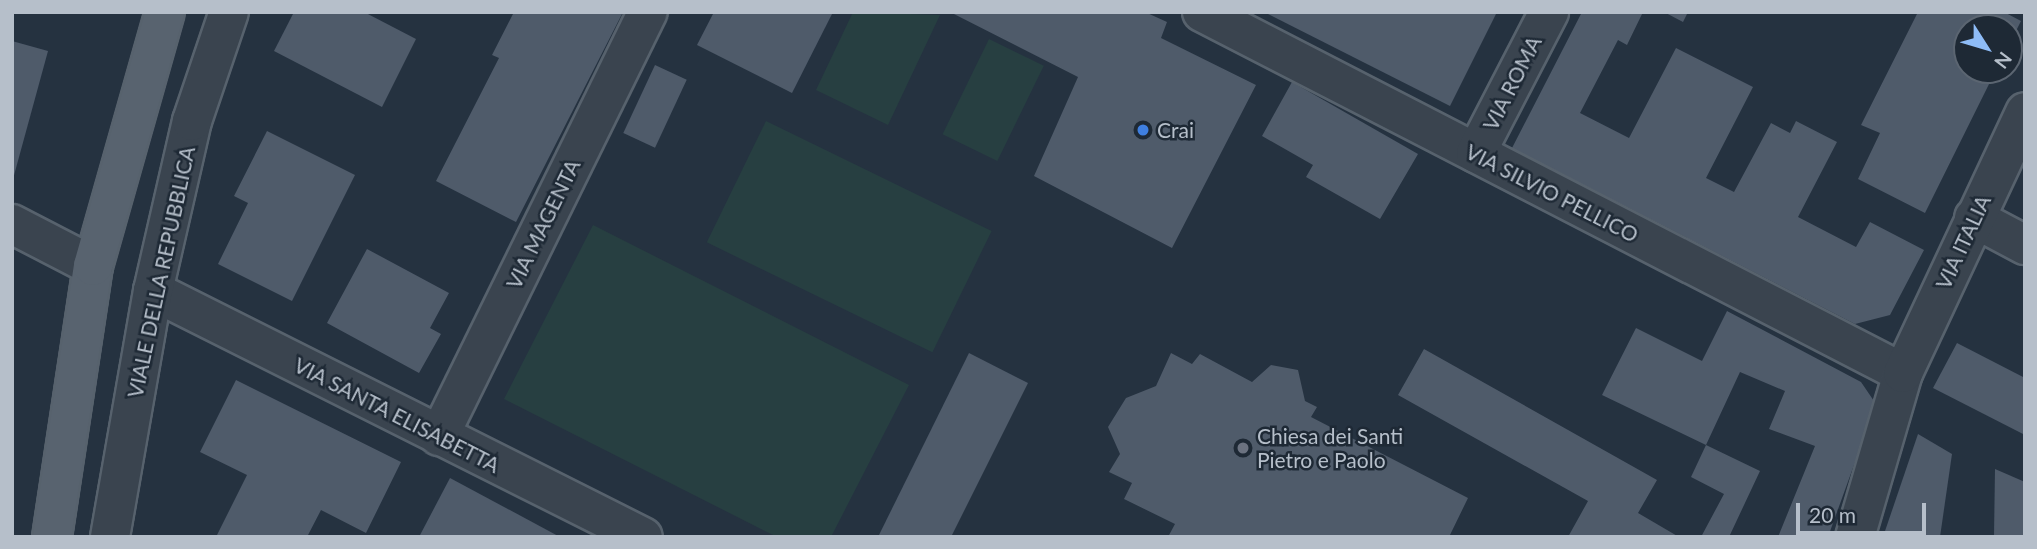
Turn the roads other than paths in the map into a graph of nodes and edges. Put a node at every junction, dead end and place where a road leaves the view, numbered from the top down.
1 (165, 12) edge
2 (174, 12) edge
3 (229, 12) edge
4 (648, 12) edge
5 (1202, 12) edge
6 (1549, 12) edge
7 (147, 77) junction
8 (2025, 112) edge
9 (1476, 153) junction
10 (1974, 218) junction
11 (12, 224) edge
12 (2025, 245) edge
13 (93, 266) junction
14 (153, 291) junction
15 (1903, 373) junction
16 (439, 436) junction
17 (52, 537) edge
18 (110, 537) edge
19 (643, 537) edge
20 (1855, 537) edge

1 - 7 main road
2 - 7 main road
3 - 14 street, VIALE DELLA REPUBBLICA
4 - 16 street, VIA MAGENTA
5 - 9 street, VIA SILVIO PELLICO
6 - 9 street, VIA ROMA
7 - 13 main road
8 - 10 street, VIA ITALIA
9 - 15 street, VIA SILVIO PELLICO
10 - 12 street
10 - 15 street, VIA ITALIA
11 - 13 street
13 - 17 main road
14 - 16 street, VIA SANTA ELISABETTA
14 - 18 street, VIALE DELLA REPUBBLICA
15 - 20 street, VIA ITALIA
16 - 19 street, VIA SANTA ELISABETTA

